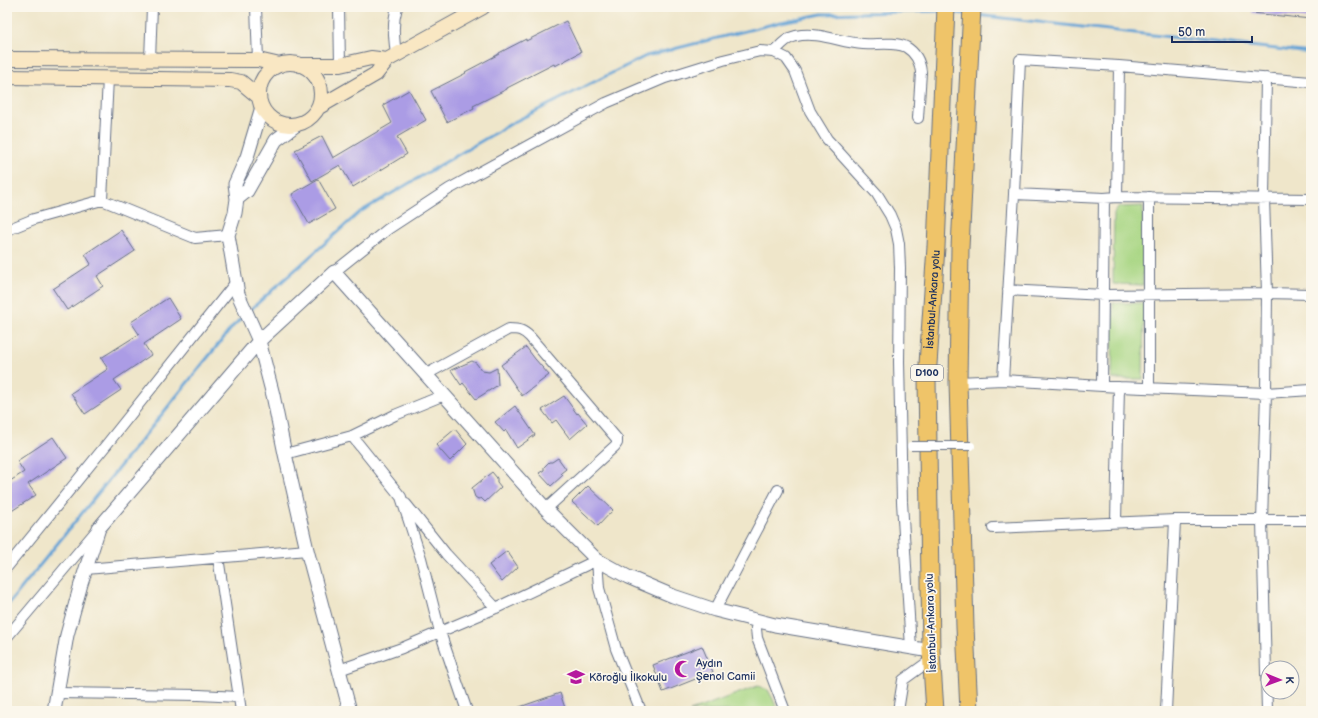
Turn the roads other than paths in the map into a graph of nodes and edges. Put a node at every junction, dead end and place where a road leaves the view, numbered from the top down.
1 (152, 7) edge
2 (256, 7) edge
3 (339, 7) edge
4 (398, 7) edge
5 (483, 7) edge
6 (946, 7) edge
7 (972, 7) edge
8 (774, 52) junction
9 (391, 58) junction
10 (7, 59) edge
11 (150, 59) junction
12 (258, 60) junction
13 (280, 65) junction
14 (300, 65) junction
15 (340, 65) junction
16 (1120, 66) junction
17 (7, 77) edge
18 (108, 78) junction
19 (1266, 78) junction
20 (1311, 82) edge
21 (260, 102) junction
22 (319, 106) junction
23 (918, 118) dead end
24 (296, 125) junction
25 (1014, 194) junction
26 (1117, 197) junction
27 (1149, 197) junction
28 (1104, 198) junction
29 (1264, 198) junction
30 (237, 199) junction
31 (1311, 199) edge
32 (102, 200) junction
33 (7, 230) edge
34 (228, 235) junction
35 (334, 272) junction
36 (236, 282) junction
37 (1008, 290) junction
38 (1267, 292) junction
39 (1311, 294) edge
40 (1104, 295) junction
41 (1150, 295) junction
42 (259, 341) junction
43 (425, 375) junction
44 (1003, 380) junction
45 (958, 382) junction
46 (1102, 386) junction
47 (1119, 387) junction
48 (1149, 388) junction
49 (1311, 390) edge
50 (1266, 393) junction
51 (444, 395) junction
52 (352, 436) junction
53 (911, 446) dead end
54 (971, 446) dead end
55 (285, 454) junction
56 (778, 490) dead end
57 (401, 498) junction
58 (546, 509) junction
59 (1175, 520) junction
60 (1311, 520) edge
61 (1262, 521) junction
62 (1116, 522) junction
63 (99, 528) junction
64 (993, 528) dead end
65 (306, 550) junction
66 (218, 557) junction
67 (597, 560) junction
68 (7, 567) edge
69 (86, 569) junction
70 (496, 608) junction
71 (715, 610) junction
72 (757, 621) junction
73 (440, 632) junction
74 (7, 637) edge
75 (911, 648) junction
76 (932, 655) junction
77 (339, 670) junction
78 (57, 693) junction
79 (239, 697) junction
80 (54, 711) edge
81 (241, 711) edge
82 (350, 711) edge
83 (467, 711) edge
84 (641, 711) edge
85 (785, 711) edge
86 (898, 711) edge
87 (935, 711) edge
88 (969, 711) edge
89 (1166, 711) edge
90 (1267, 711) edge

1 - 11 street
2 - 12 street
3 - 15 street
4 - 9 street
5 - 9 main road
6 - 76 highway, İstanbul-Ankara yolu / D100
7 - 45 highway, D100
8 - 23 street
8 - 35 street
8 - 75 street
9 - 15 main road
9 - 22 main road
10 - 11 main road
11 - 12 main road
12 - 13 main road
13 - 14 main road
13 - 21 main road
14 - 15 main road
14 - 22 main road
16 - 19 street
16 - 25 street
16 - 26 street
17 - 18 main road
18 - 21 main road
18 - 32 street
19 - 20 street
19 - 29 street
21 - 24 main road
21 - 30 street
22 - 24 main road
24 - 30 street
25 - 28 street
25 - 37 street
26 - 27 street
26 - 28 street
27 - 29 street
27 - 41 street
28 - 40 street
29 - 31 street
29 - 38 street
30 - 34 street
32 - 33 street
32 - 34 street
34 - 36 street
35 - 42 street
35 - 43 street
36 - 42 street
36 - 68 street
37 - 40 street
37 - 44 street
38 - 39 street
38 - 41 street
38 - 50 street
40 - 41 street
40 - 46 street
41 - 48 street
42 - 55 street
42 - 63 street
43 - 51 street
43 - 58 street
44 - 45 street
44 - 46 street
45 - 88 highway, D100
46 - 47 street
47 - 48 street
47 - 62 street
48 - 50 street
49 - 50 street
50 - 61 street
51 - 52 street
51 - 58 street
52 - 55 street
52 - 57 street
53 - 54 street, bridge
55 - 65 street
56 - 71 street
57 - 70 street
57 - 73 street
58 - 67 street
59 - 61 street
59 - 62 street
59 - 89 street
60 - 61 street
61 - 90 street
62 - 64 street
63 - 69 street
63 - 74 street
65 - 66 street
65 - 77 street
66 - 69 street
66 - 79 street
67 - 70 street
67 - 71 street
67 - 84 street
69 - 78 street
70 - 73 street
71 - 72 street
72 - 75 street
72 - 85 street
73 - 77 street
73 - 83 street
75 - 76 street
76 - 86 street
76 - 87 highway, İstanbul-Ankara yolu / D100
77 - 82 street
78 - 79 street
78 - 80 street
79 - 81 street

